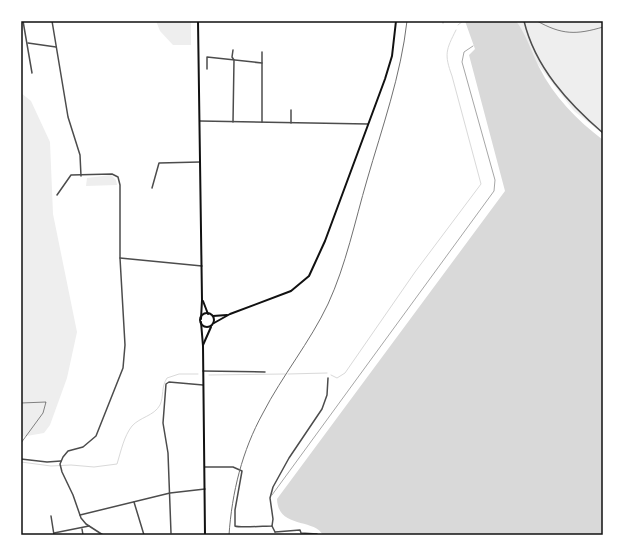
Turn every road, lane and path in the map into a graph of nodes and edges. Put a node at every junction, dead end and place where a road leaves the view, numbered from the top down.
1 (23, 21) edge
2 (52, 21) edge
3 (198, 21) edge
4 (396, 21) edge
5 (537, 21) edge
6 (524, 22) edge
7 (603, 27) edge
8 (28, 43) junction
9 (473, 46) dead end
10 (56, 47) junction
11 (232, 50) dead end
12 (262, 52) dead end
13 (234, 60) junction
14 (262, 64) junction
15 (207, 68) dead end
16 (32, 73) dead end
17 (291, 110) dead end
18 (200, 122) junction
19 (233, 122) junction
20 (262, 122) junction
21 (292, 123) junction
22 (368, 124) junction
23 (603, 133) edge
24 (200, 162) junction
25 (81, 176) junction
26 (152, 188) dead end
27 (57, 196) dead end
28 (120, 258) junction
29 (202, 266) junction
30 (202, 300) junction
31 (208, 314) junction
32 (230, 314) junction
33 (212, 316) junction
34 (201, 321) junction
35 (214, 323) junction
36 (211, 326) junction
37 (203, 346) junction
38 (203, 371) junction
39 (265, 372) dead end
40 (328, 378) dead end
41 (203, 385) junction
42 (21, 403) edge
43 (21, 443) edge
44 (21, 459) edge
45 (61, 460) junction
46 (204, 467) junction
47 (205, 488) junction
48 (170, 493) junction
49 (270, 498) junction
50 (134, 502) junction
51 (80, 515) junction
52 (51, 516) dead end
53 (89, 526) junction
54 (272, 526) junction
55 (82, 528) junction
56 (275, 532) junction
57 (54, 534) edge
58 (171, 534) dead end
59 (317, 534) edge
60 (83, 535) edge
61 (103, 535) edge
62 (144, 535) edge
63 (205, 535) edge
64 (273, 535) edge

1 - 8 street
2 - 10 street
3 - 18 main road
4 - 22 main road
5 - 7 path
6 - 23 street
8 - 10 street
8 - 16 street
9 - 49 lane
10 - 25 street
11 - 13 street
12 - 14 street
13 - 14 street
13 - 15 street
13 - 19 street
14 - 20 street
17 - 21 street
18 - 19 street
18 - 24 main road
19 - 20 street
20 - 21 street
21 - 22 street
22 - 32 main road
24 - 26 street
24 - 29 main road
25 - 27 street
25 - 28 street
28 - 29 street
28 - 45 street
29 - 30 main road
30 - 31 main road
30 - 34 main road
31 - 33 main road
31 - 34 main road
32 - 33 main road
32 - 35 main road
33 - 35 main road
34 - 36 main road
34 - 37 main road
35 - 36 main road
36 - 37 main road
37 - 38 main road
38 - 39 street
38 - 41 main road
40 - 49 street
41 - 46 main road
41 - 48 street
42 - 43 path
44 - 45 street
45 - 51 street
46 - 47 main road
46 - 54 street
47 - 48 street
47 - 63 main road
48 - 50 street
48 - 58 street
49 - 54 street
50 - 51 street
50 - 62 street
51 - 53 street
52 - 57 street
53 - 55 street
53 - 61 street
54 - 56 street
55 - 57 street
55 - 60 street
56 - 59 street
56 - 64 street

